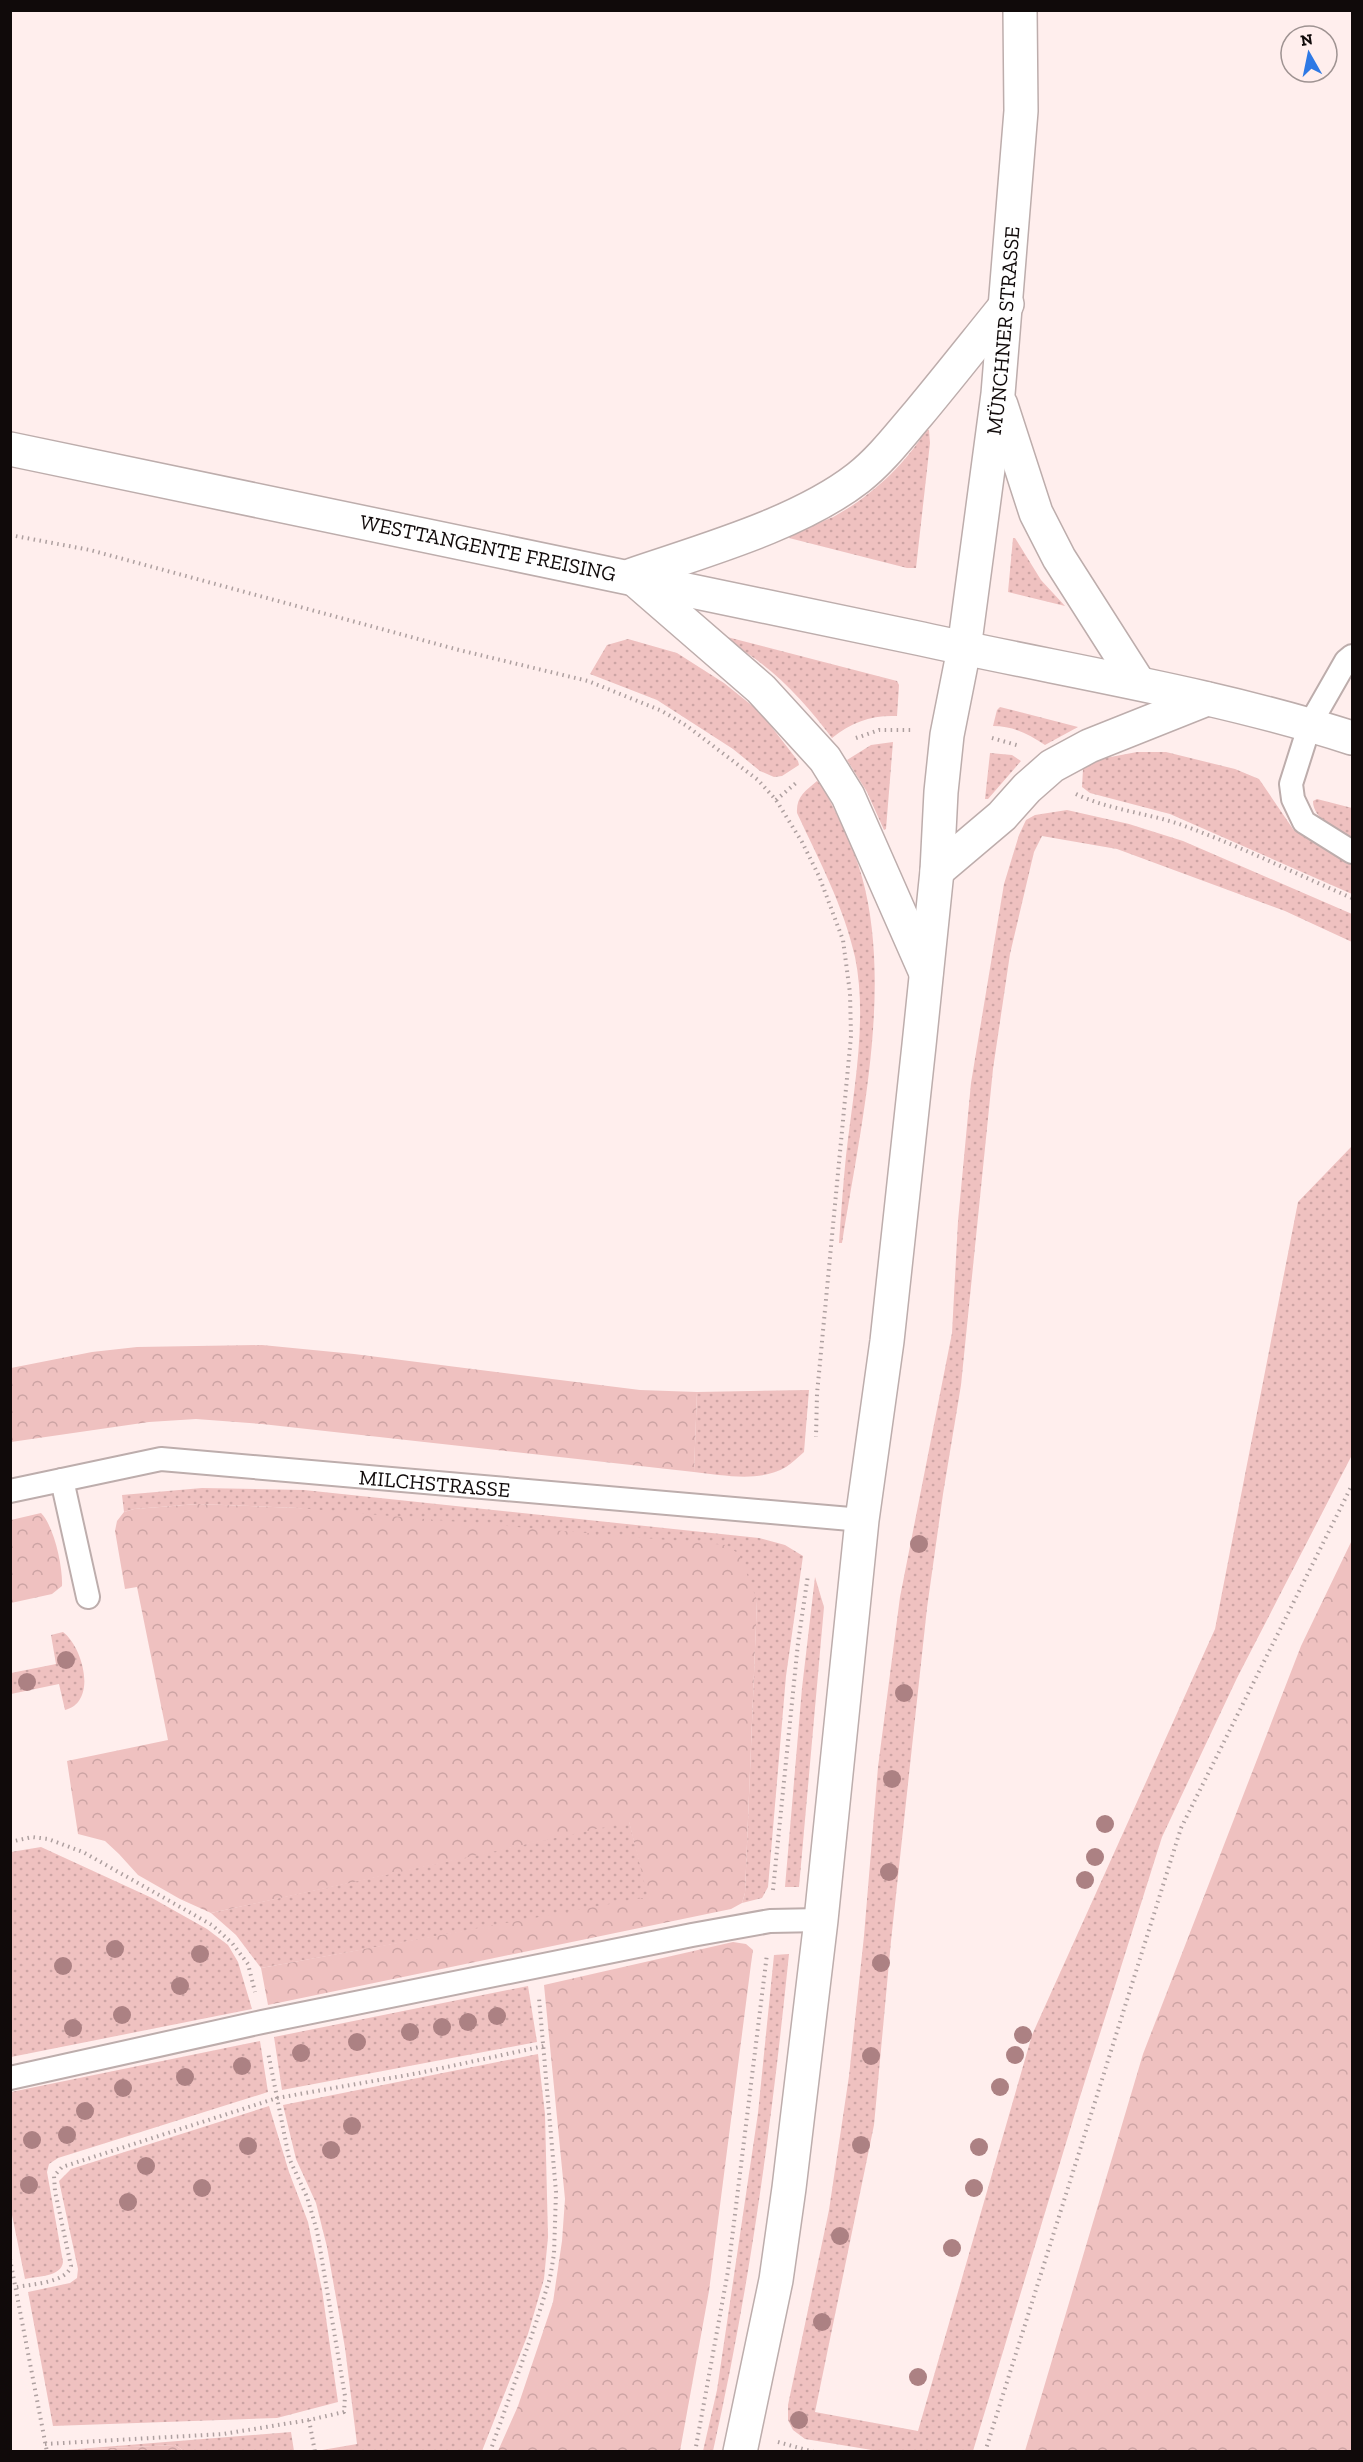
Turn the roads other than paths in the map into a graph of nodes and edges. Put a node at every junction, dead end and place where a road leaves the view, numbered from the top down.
1 (1020, 10) edge
2 (1007, 304) junction
3 (998, 394) junction
4 (10, 449) edge
5 (630, 575) junction
6 (964, 648) junction
7 (1353, 656) edge
8 (1138, 682) junction
9 (1208, 699) junction
10 (1310, 724) junction
11 (1353, 738) edge
12 (1353, 852) edge
13 (937, 871) junction
14 (927, 975) junction
15 (62, 1480) junction
16 (10, 1491) edge
17 (862, 1520) junction
18 (87, 1597) dead end
19 (821, 1920) junction
20 (10, 2078) edge
21 (740, 2451) edge

1 - 2 main road, MÜNCHNER STRASSE
2 - 3 main road, MÜNCHNER STRASSE
2 - 5 main road
3 - 6 main road, MÜNCHNER STRASSE
3 - 8 main road
4 - 5 main road, WESTTANGENTE FREISING
5 - 6 main road, WESTTANGENTE FREISING
5 - 14 main road
6 - 8 main road, WESTTANGENTE FREISING
6 - 13 main road, MÜNCHNER STRASSE
7 - 10 lane
8 - 9 main road, WESTTANGENTE FREISING
9 - 10 main road, WESTTANGENTE FREISING
9 - 13 main road
10 - 11 main road, WESTTANGENTE FREISING
10 - 12 lane
13 - 14 main road, MÜNCHNER STRASSE
14 - 17 main road, MÜNCHNER STRASSE
15 - 16 lane, MILCHSTRASSE
15 - 17 lane, MILCHSTRASSE
15 - 18 lane
17 - 19 main road, MÜNCHNER STRASSE
19 - 20 lane
19 - 21 main road, MÜNCHNER STRASSE

